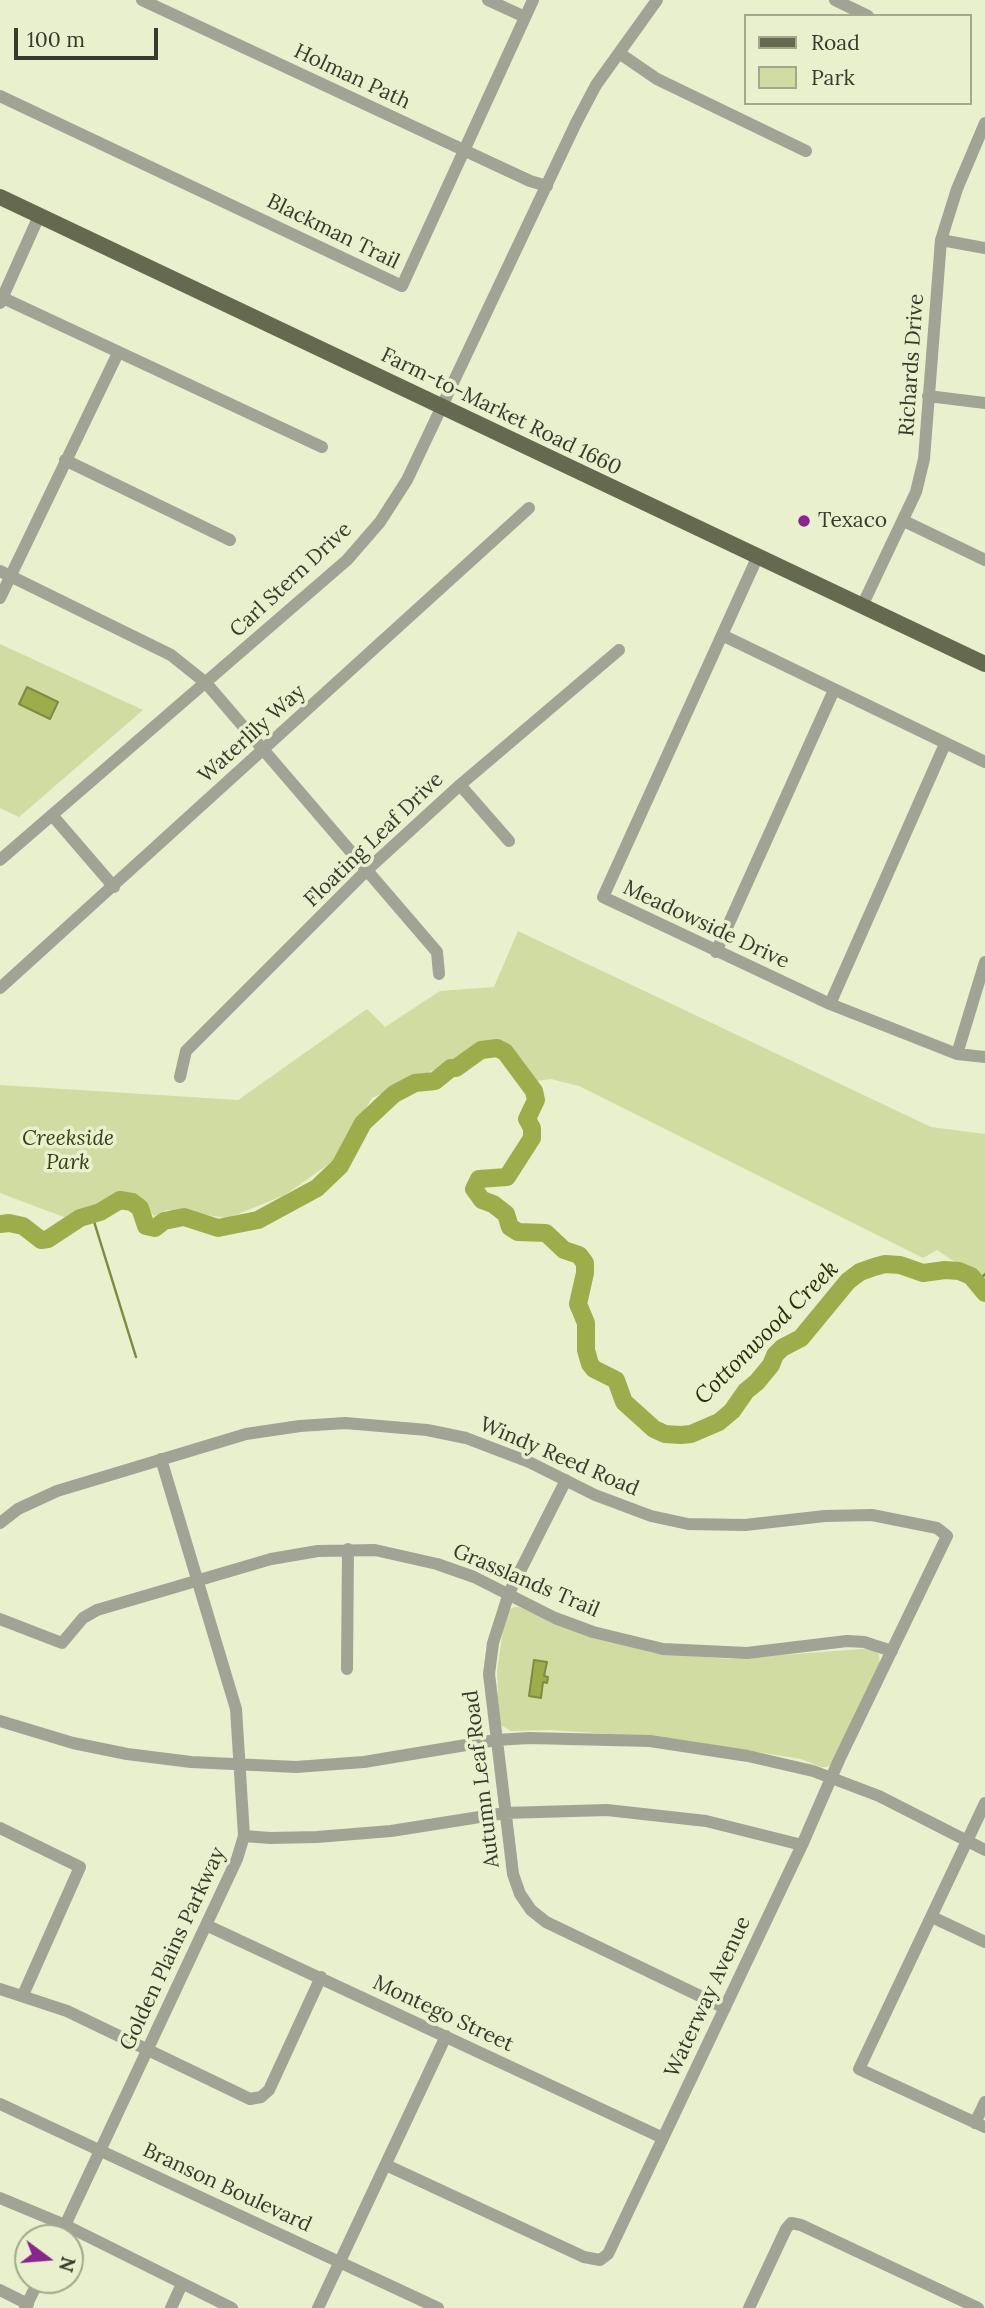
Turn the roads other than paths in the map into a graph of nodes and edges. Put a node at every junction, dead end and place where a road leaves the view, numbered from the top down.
1 (142, 0) edge
2 (488, 0) edge
3 (533, 0) edge
4 (657, 0) edge
5 (835, 0) edge
6 (864, 14) edge
7 (525, 17) junction
8 (619, 52) junction
9 (0, 96) edge
10 (985, 124) edge
11 (463, 150) junction
12 (806, 151) dead end
13 (547, 186) junction
14 (0, 197) edge
15 (39, 216) junction
16 (942, 240) junction
17 (985, 248) edge
18 (1, 301) edge
19 (118, 353) junction
20 (928, 396) junction
21 (985, 403) edge
22 (442, 406) junction
23 (322, 447) dead end
24 (65, 460) junction
25 (529, 508) dead end
26 (904, 522) junction
27 (230, 540) dead end
28 (757, 558) junction
29 (985, 560) edge
30 (5, 573) edge
31 (0, 598) edge
32 (862, 606) junction
33 (722, 635) junction
34 (619, 650) dead end
35 (985, 664) edge
36 (206, 683) junction
37 (834, 690) junction
38 (945, 744) junction
39 (264, 749) junction
40 (985, 762) edge
41 (460, 785) junction
42 (52, 815) junction
43 (509, 841) dead end
44 (0, 860) edge
45 (368, 870) junction
46 (114, 887) junction
47 (716, 952) junction
48 (985, 962) edge
49 (439, 974) dead end
50 (0, 988) edge
51 (830, 1004) junction
52 (957, 1054) junction
53 (985, 1057) edge
54 (180, 1077) dead end
55 (161, 1459) junction
56 (566, 1480) junction
57 (0, 1523) edge
58 (947, 1536) joint
59 (348, 1549) junction
60 (197, 1581) junction
61 (509, 1594) junction
62 (0, 1619) edge
63 (892, 1651) junction
64 (347, 1669) dead end
65 (0, 1721) edge
66 (496, 1740) junction
67 (240, 1765) junction
68 (833, 1779) junction
69 (985, 1803) edge
70 (505, 1813) junction
71 (0, 1828) edge
72 (244, 1836) junction
73 (967, 1841) junction
74 (802, 1845) junction
75 (985, 1850) edge
76 (932, 1917) junction
77 (206, 1924) junction
78 (985, 1942) edge
79 (321, 1978) junction
80 (0, 1989) edge
81 (23, 1995) junction
82 (725, 2008) junction
83 (446, 2036) junction
84 (148, 2050) junction
85 (985, 2102) edge
86 (0, 2104) edge
87 (980, 2125) edge
88 (663, 2138) junction
89 (101, 2150) junction
90 (386, 2165) junction
91 (0, 2199) edge
92 (62, 2224) edge
93 (65, 2224) edge
94 (84, 2234) edge
95 (340, 2262) junction
96 (183, 2284) junction
97 (0, 2290) edge
98 (27, 2306) edge
99 (171, 2308) edge
100 (232, 2308) edge
101 (318, 2308) edge
102 (438, 2308) edge
103 (749, 2308) edge
104 (978, 2308) edge

1 - 11 street, Holman Path
2 - 7 street
3 - 7 street, Blackman Trail
4 - 8 street, Carl Stern Drive
5 - 6 street
7 - 11 street, Blackman Trail
8 - 12 street
8 - 13 street, Carl Stern Drive
9 - 11 street, Blackman Trail
10 - 16 street, Richards Drive
11 - 13 street, Holman Path
13 - 22 street, Carl Stern Drive
14 - 15 main road, Farm-to-Market Road 1660
15 - 18 street
15 - 22 main road, Farm-to-Market Road 1660
16 - 17 street
16 - 20 street, Richards Drive
18 - 19 street
19 - 23 street
19 - 24 street
20 - 21 street
20 - 26 street, Richards Drive
22 - 28 main road, Farm-to-Market Road 1660
22 - 36 street, Carl Stern Drive
24 - 27 street
24 - 30 street
25 - 39 street, Waterlily Way
26 - 29 street
26 - 32 street, Richards Drive
28 - 32 main road, Farm-to-Market Road 1660
28 - 33 street, Meadowside Drive
30 - 31 street
30 - 36 street
32 - 35 main road, Farm-to-Market Road 1660
33 - 37 street
33 - 47 street, Meadowside Drive
34 - 41 street, Floating Leaf Drive
36 - 39 street
36 - 42 street, Carl Stern Drive
37 - 38 street
37 - 47 street
38 - 40 street
38 - 51 street
39 - 45 street
39 - 46 street, Waterlily Way
41 - 43 street
41 - 45 street, Floating Leaf Drive
42 - 44 street, Carl Stern Drive
42 - 46 street
45 - 49 street
45 - 54 street, Floating Leaf Drive
46 - 50 street, Waterlily Way
47 - 51 street, Meadowside Drive
48 - 52 street
51 - 52 street, Meadowside Drive
52 - 53 street, Meadowside Drive
55 - 56 street, Windy Reed Road
55 - 57 street, Windy Reed Road
55 - 60 street, Golden Plains Parkway
56 - 58 street, Windy Reed Road
56 - 61 street, Autumn Leaf Road
58 - 63 street, Waterway Avenue
59 - 60 street, Grasslands Trail
59 - 61 street, Grasslands Trail
59 - 64 street
60 - 62 street, Grasslands Trail
60 - 67 street, Golden Plains Parkway
61 - 63 street, Grasslands Trail
61 - 66 street, Autumn Leaf Road
63 - 68 street, Waterway Avenue
65 - 67 street
66 - 67 street
66 - 68 street
66 - 70 street, Autumn Leaf Road
67 - 72 street, Golden Plains Parkway
68 - 73 street
68 - 74 street, Waterway Avenue
69 - 73 street
70 - 72 street
70 - 74 street
70 - 82 street, Autumn Leaf Road
71 - 81 street
72 - 77 street, Golden Plains Parkway
73 - 75 street
73 - 76 street
74 - 82 street, Waterway Avenue
76 - 78 street
76 - 87 street
77 - 79 street, Montego Street
77 - 84 street, Golden Plains Parkway
79 - 83 street, Montego Street
79 - 84 street
80 - 81 street
81 - 84 street
82 - 88 street, Waterway Avenue
83 - 88 street, Montego Street
83 - 90 street
84 - 89 street, Golden Plains Parkway
85 - 87 street
86 - 89 street, Branson Boulevard
88 - 90 street, Waterway Avenue
89 - 93 street, Golden Plains Parkway
89 - 95 street, Branson Boulevard
90 - 95 street
91 - 92 street
94 - 96 street
95 - 101 street
95 - 102 street, Branson Boulevard
96 - 99 street
96 - 100 street
97 - 98 street
103 - 104 street

